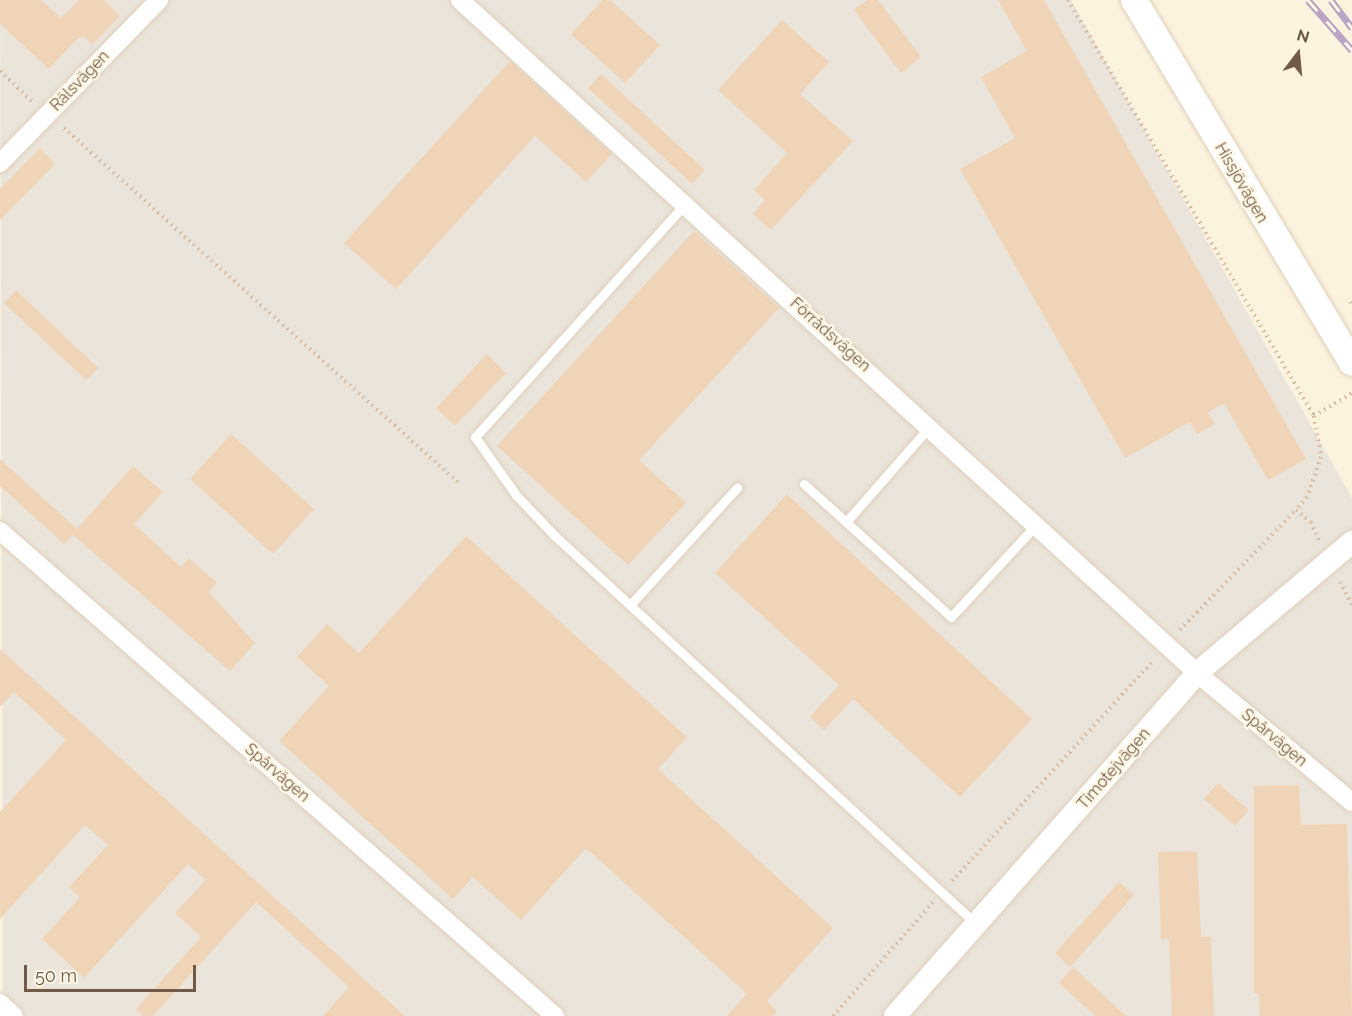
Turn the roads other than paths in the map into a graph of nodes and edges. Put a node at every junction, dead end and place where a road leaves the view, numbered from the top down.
1 (159, 0) edge
2 (460, 0) edge
3 (1134, 0) edge
4 (0, 163) edge
5 (685, 204) junction
6 (1352, 363) edge
7 (930, 426) junction
8 (804, 484) dead end
9 (736, 488) dead end
10 (846, 522) junction
11 (1037, 523) junction
12 (0, 531) edge
13 (1352, 542) edge
14 (630, 605) junction
15 (1197, 674) junction
16 (1352, 802) edge
17 (979, 927) junction
18 (0, 1003) edge
19 (14, 1016) edge
20 (555, 1016) edge
21 (895, 1016) edge

1 - 4 street, Rälsvägen
2 - 5 street, Förrådsvägen
3 - 6 main road, Hissjövägen
5 - 7 street, Förrådsvägen
5 - 14 lane
7 - 10 lane
7 - 11 street, Förrådsvägen
8 - 10 lane
9 - 14 lane
10 - 11 lane
11 - 15 street, Förrådsvägen
12 - 20 street, Spårvägen
13 - 15 street, Timotejvägen
14 - 17 lane
15 - 16 street, Spårvägen
15 - 17 street, Timotejvägen
17 - 21 street, Timotejvägen
18 - 19 street

